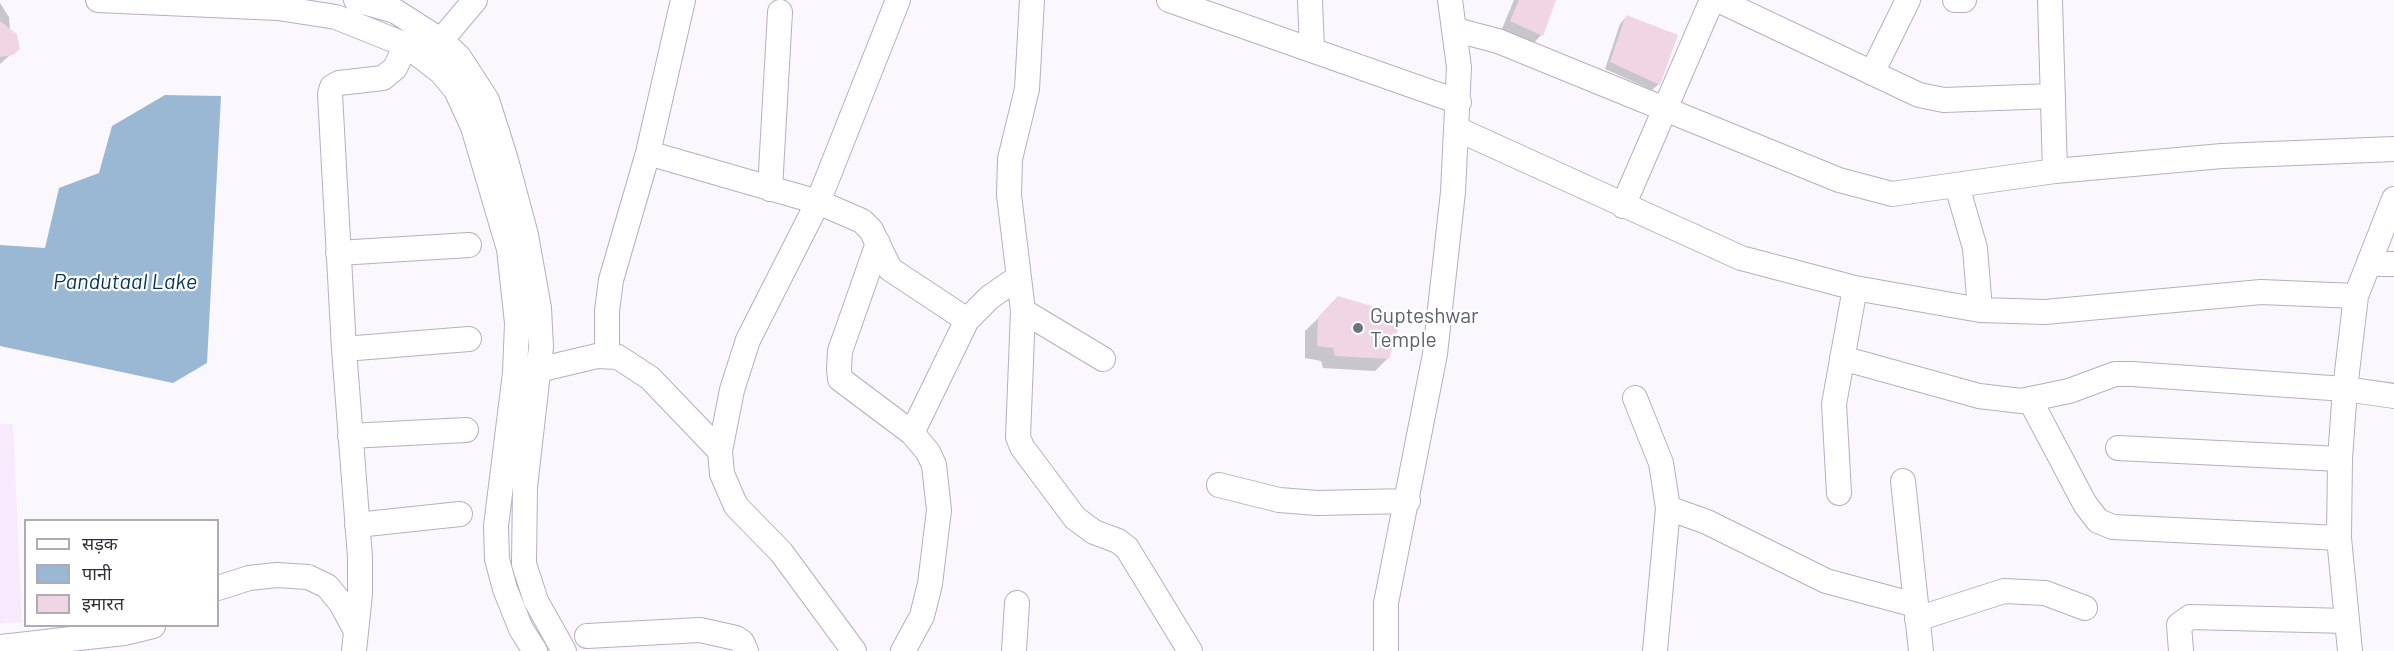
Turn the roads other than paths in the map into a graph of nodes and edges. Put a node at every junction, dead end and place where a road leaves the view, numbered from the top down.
1 (98, 0) edge
2 (356, 0) edge
3 (475, 0) edge
4 (683, 0) edge
5 (898, 0) edge
6 (1032, 0) edge
7 (1169, 0) edge
8 (1310, 0) edge
9 (1450, 0) edge
10 (1712, 0) edge
11 (1718, 0) edge
12 (1908, 0) edge
13 (1955, 0) edge
14 (1964, 0) edge
15 (2050, 0) edge
16 (780, 12) dead end
17 (1456, 30) junction
18 (442, 41) junction
19 (1312, 49) junction
20 (415, 52) junction
21 (1872, 73) junction
22 (2053, 96) junction
23 (1459, 102) junction
24 (1664, 110) junction
25 (1457, 129) junction
26 (2394, 149) edge
27 (648, 153) junction
28 (2055, 171) junction
29 (1957, 186) junction
30 (770, 189) junction
31 (2394, 199) edge
32 (818, 202) junction
33 (1623, 206) junction
34 (878, 243) junction
35 (469, 245) dead end
36 (338, 253) junction
37 (2369, 264) junction
38 (2394, 264) edge
39 (1019, 277) junction
40 (1855, 288) junction
41 (2356, 296) junction
42 (1980, 310) junction
43 (1023, 311) junction
44 (967, 320) junction
45 (469, 339) dead end
46 (344, 349) junction
47 (607, 355) junction
48 (1842, 358) junction
49 (1103, 359) dead end
50 (538, 370) junction
51 (2345, 389) junction
52 (2394, 396) edge
53 (1635, 398) dead end
54 (2030, 400) junction
55 (466, 430) dead end
56 (912, 433) junction
57 (350, 436) junction
58 (2118, 448) dead end
59 (720, 451) junction
60 (2340, 459) junction
61 (1903, 481) dead end
62 (1219, 485) dead end
63 (1839, 493) dead end
64 (1408, 501) junction
65 (1668, 508) junction
66 (460, 514) dead end
67 (357, 525) junction
68 (2339, 538) junction
69 (219, 588) edge
70 (1017, 603) dead end
71 (2085, 608) dead end
72 (1916, 612) junction
73 (2347, 621) junction
74 (149, 627) edge
75 (587, 636) dead end
76 (355, 641) edge
77 (0, 647) edge
78 (535, 651) edge
79 (564, 651) edge
80 (746, 651) edge
81 (855, 651) edge
82 (903, 651) edge
83 (1014, 651) edge
84 (1190, 651) edge
85 (1386, 651) edge
86 (1655, 651) edge
87 (1921, 651) edge
88 (2181, 651) edge
89 (2350, 651) edge

1 - 20 street
2 - 18 street
3 - 18 street
4 - 27 street
5 - 32 street
6 - 39 street
7 - 19 street
8 - 19 street
9 - 17 street
10 - 24 street
11 - 21 street
12 - 21 street
13 - 14 street
15 - 22 street
16 - 30 street
17 - 23 street
17 - 24 street
18 - 20 street
18 - 50 street
19 - 23 street
20 - 36 street
20 - 78 street
21 - 22 street
22 - 28 street
23 - 25 street
24 - 29 street
24 - 33 street
25 - 33 street
25 - 64 street
26 - 28 street
27 - 30 street
27 - 47 street
28 - 29 street
29 - 42 street
30 - 32 street
31 - 37 street
32 - 34 street
32 - 59 street
33 - 40 street
34 - 44 street
34 - 56 street
35 - 36 street
36 - 46 street
37 - 38 street
37 - 41 street
39 - 43 street
39 - 44 street
40 - 42 street
40 - 48 street
41 - 42 street
41 - 51 street
43 - 49 street
43 - 84 street
44 - 56 street
45 - 46 street
46 - 57 street
47 - 50 street
47 - 59 street
48 - 54 street
48 - 63 street
50 - 79 street
51 - 52 street
51 - 54 street
51 - 60 street
53 - 65 street
54 - 68 street
55 - 57 street
56 - 82 street
57 - 67 street
58 - 60 street
59 - 81 street
60 - 68 street
61 - 72 street
62 - 64 street
64 - 85 street
65 - 72 street
65 - 86 street
66 - 67 street
67 - 76 street
68 - 73 street
69 - 76 street
70 - 83 street
71 - 72 street
72 - 87 street
73 - 88 street
73 - 89 street
74 - 77 street
75 - 80 street

